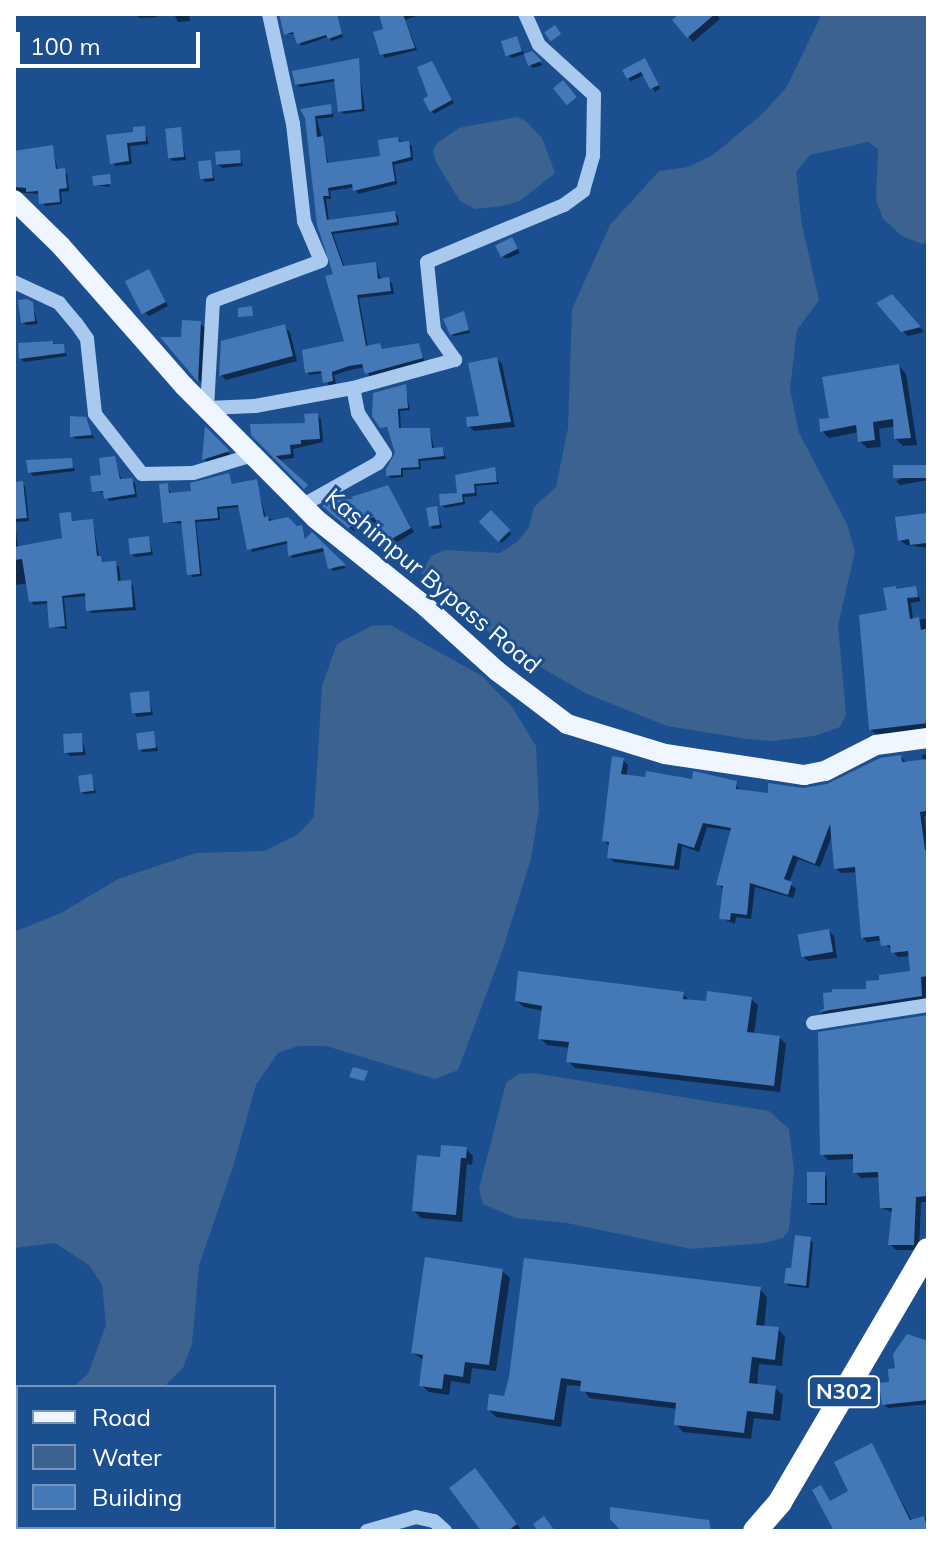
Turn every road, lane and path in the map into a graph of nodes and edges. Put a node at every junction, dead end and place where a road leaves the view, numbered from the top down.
1 (269, 14) edge
2 (525, 14) edge
3 (14, 200) edge
4 (14, 282) edge
5 (353, 388) junction
6 (207, 408) junction
7 (253, 455) junction
8 (303, 505) junction
9 (928, 738) edge
10 (928, 1005) edge
11 (813, 1023) dead end
12 (928, 1250) edge
13 (367, 1531) edge
14 (445, 1531) edge
15 (755, 1531) edge

1 - 6 street
2 - 5 street
3 - 6 main road, Kashimpur Bypass Road
4 - 7 street
5 - 6 street
5 - 8 street
6 - 7 main road, Kashimpur Bypass Road
7 - 8 main road, Kashimpur Bypass Road
8 - 9 main road, Kashimpur Bypass Road
10 - 11 street
12 - 15 highway, N302
13 - 14 street

